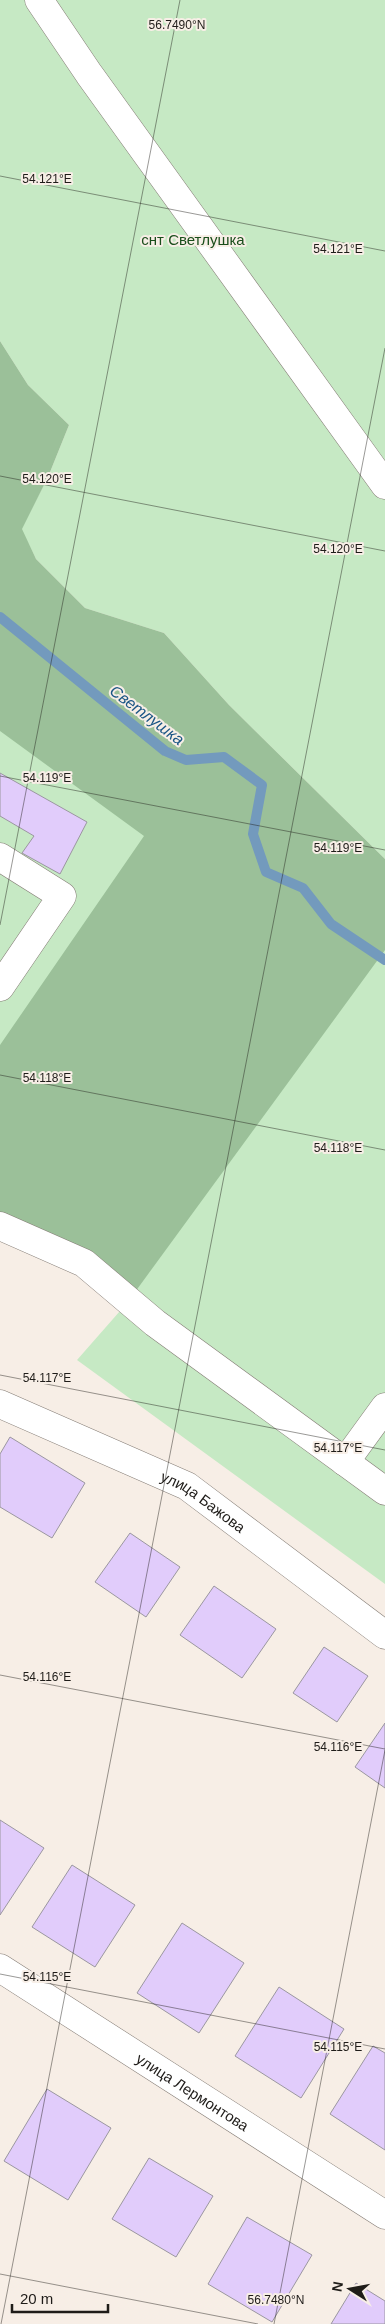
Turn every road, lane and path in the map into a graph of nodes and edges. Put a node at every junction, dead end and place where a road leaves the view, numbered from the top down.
1 (39, 0) edge
2 (385, 485) edge
3 (0, 857) edge
4 (0, 986) edge
5 (0, 1226) edge
6 (0, 1404) edge
7 (385, 1407) edge
8 (345, 1462) junction
9 (385, 1491) edge
10 (385, 1636) edge
11 (0, 1968) edge
12 (385, 2215) edge

1 - 2 street
3 - 4 street
5 - 8 street
6 - 10 street, улица Бажова
7 - 8 street
8 - 9 street
11 - 12 street, улица Лермонтова

